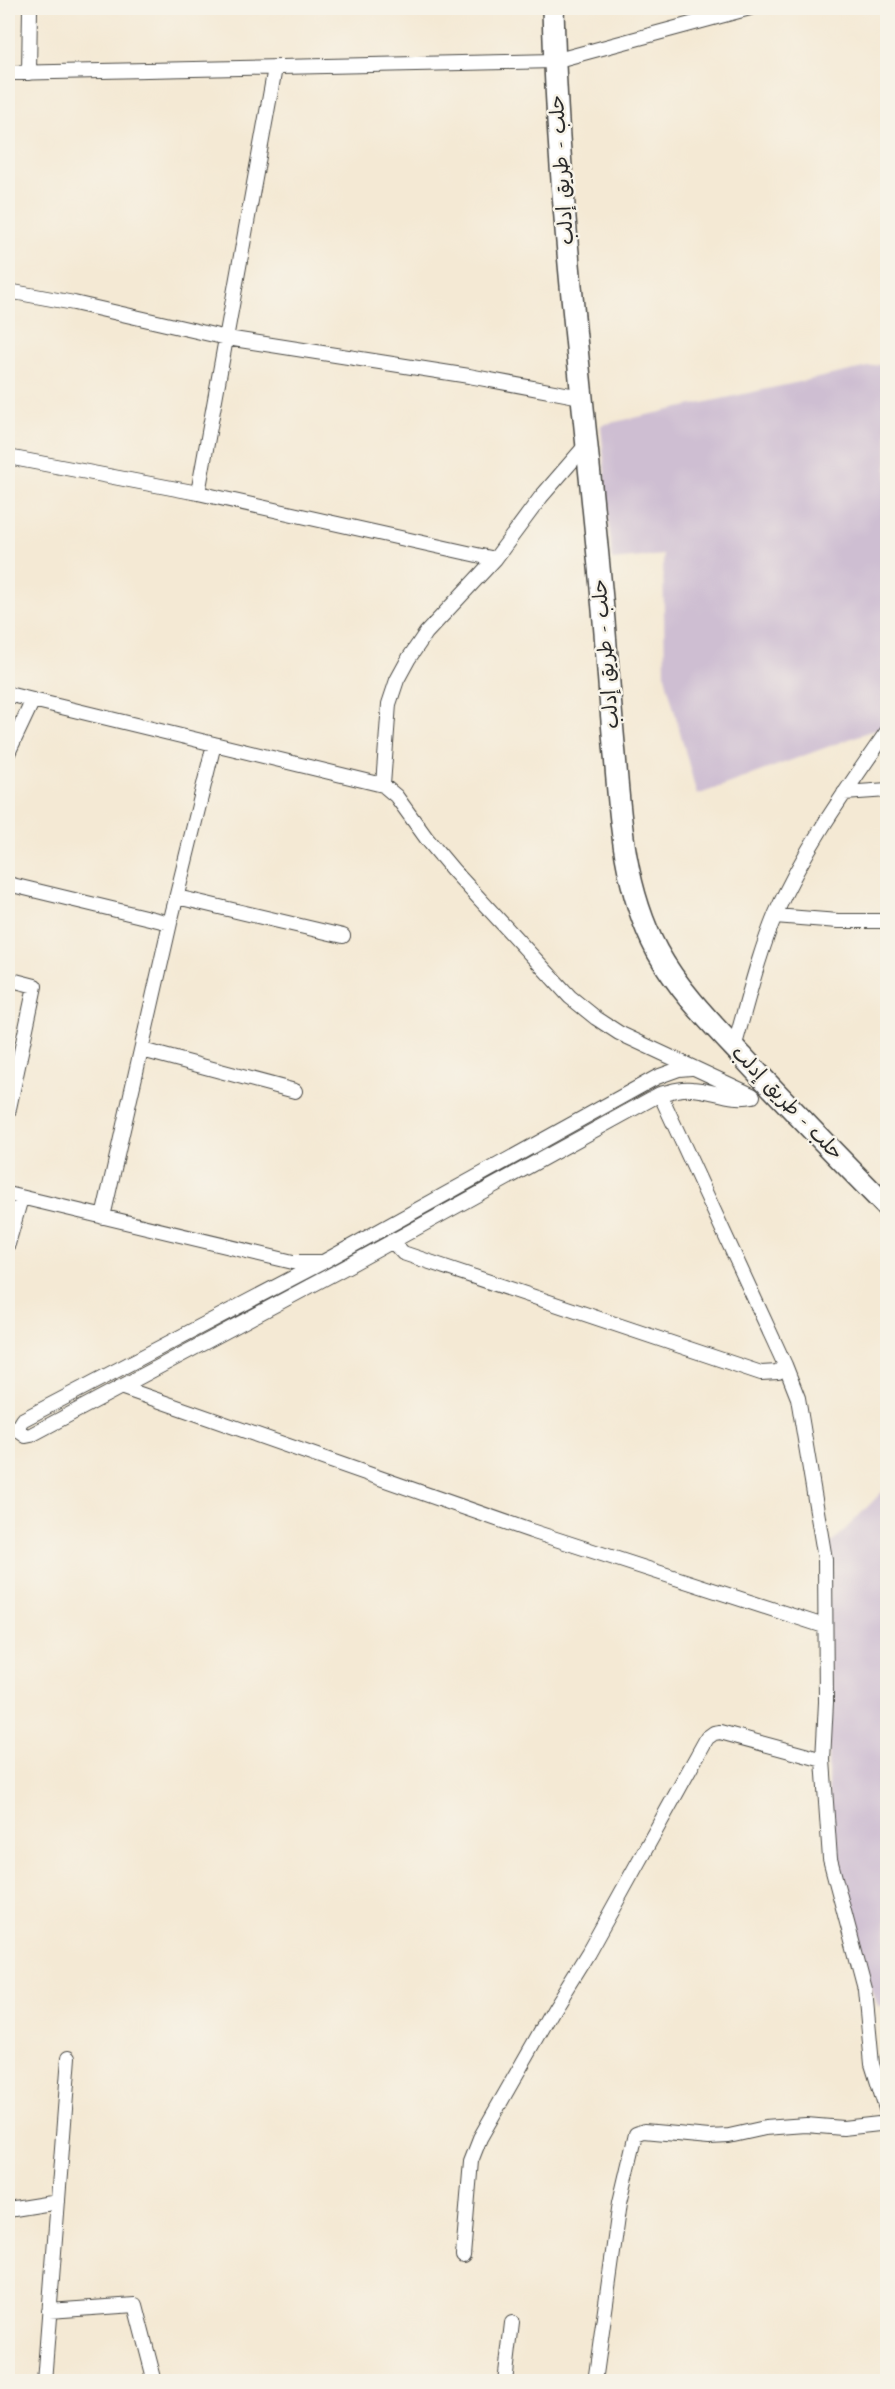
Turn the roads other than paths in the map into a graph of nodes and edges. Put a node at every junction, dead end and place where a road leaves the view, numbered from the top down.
1 (30, 8) edge
2 (553, 8) edge
3 (750, 8) edge
4 (554, 61) junction
5 (275, 68) junction
6 (8, 73) edge
7 (29, 73) junction
8 (8, 291) edge
9 (227, 338) junction
10 (581, 397) junction
11 (586, 445) junction
12 (8, 457) edge
13 (198, 493) junction
14 (495, 559) junction
15 (8, 694) edge
16 (33, 700) junction
17 (888, 730) edge
18 (214, 744) junction
19 (8, 753) edge
20 (383, 785) junction
21 (888, 790) edge
22 (844, 793) junction
23 (8, 884) edge
24 (177, 897) junction
25 (775, 916) junction
26 (888, 921) edge
27 (171, 923) junction
28 (343, 936) dead end
29 (8, 979) edge
30 (734, 1048) junction
31 (142, 1050) junction
32 (691, 1068) junction
33 (10, 1085) edge
34 (295, 1091) dead end
35 (761, 1091) junction
36 (660, 1094) junction
37 (8, 1113) edge
38 (14, 1196) edge
39 (884, 1198) edge
40 (103, 1217) junction
41 (392, 1241) junction
42 (8, 1244) edge
43 (323, 1263) junction
44 (344, 1268) junction
45 (785, 1365) junction
46 (120, 1387) junction
47 (824, 1626) junction
48 (823, 1761) junction
49 (69, 2057) dead end
50 (888, 2115) edge
51 (888, 2123) edge
52 (58, 2202) junction
53 (8, 2210) edge
54 (463, 2256) dead end
55 (49, 2311) junction
56 (512, 2323) dead end
57 (44, 2382) edge
58 (155, 2382) edge
59 (505, 2382) edge
60 (595, 2382) edge

1 - 7 street
2 - 4 highway, حلب - طريق إدلب
3 - 4 street
4 - 5 street
4 - 10 highway, حلب - طريق إدلب
5 - 7 street
5 - 9 street
6 - 7 street
8 - 9 street
9 - 10 street
9 - 13 street
10 - 11 highway, حلب - طريق إدلب
11 - 14 street
11 - 30 highway, حلب - طريق إدلب
12 - 13 street
13 - 14 street
14 - 20 street
15 - 16 street
16 - 18 street
16 - 19 street
17 - 22 street
18 - 20 street
18 - 24 street
20 - 32 street
21 - 22 street
22 - 25 street
23 - 27 street
24 - 27 street
24 - 28 street
25 - 26 street
25 - 30 street
27 - 31 street
29 - 33 street
30 - 35 highway, حلب - طريق إدلب
31 - 34 street
31 - 40 street
32 - 35 street
32 - 43 street
33 - 37 street
35 - 36 street
35 - 39 highway, حلب - طريق إدلب
36 - 41 street
36 - 45 street
38 - 40 street
38 - 42 street
40 - 43 street
41 - 44 street
41 - 45 street
43 - 44 street
43 - 46 street
44 - 46 street
45 - 47 street
46 - 47 street
47 - 48 street
48 - 50 street
48 - 54 street
49 - 52 street
51 - 60 street
52 - 53 street
52 - 55 street
55 - 57 street
55 - 58 street
56 - 59 street

